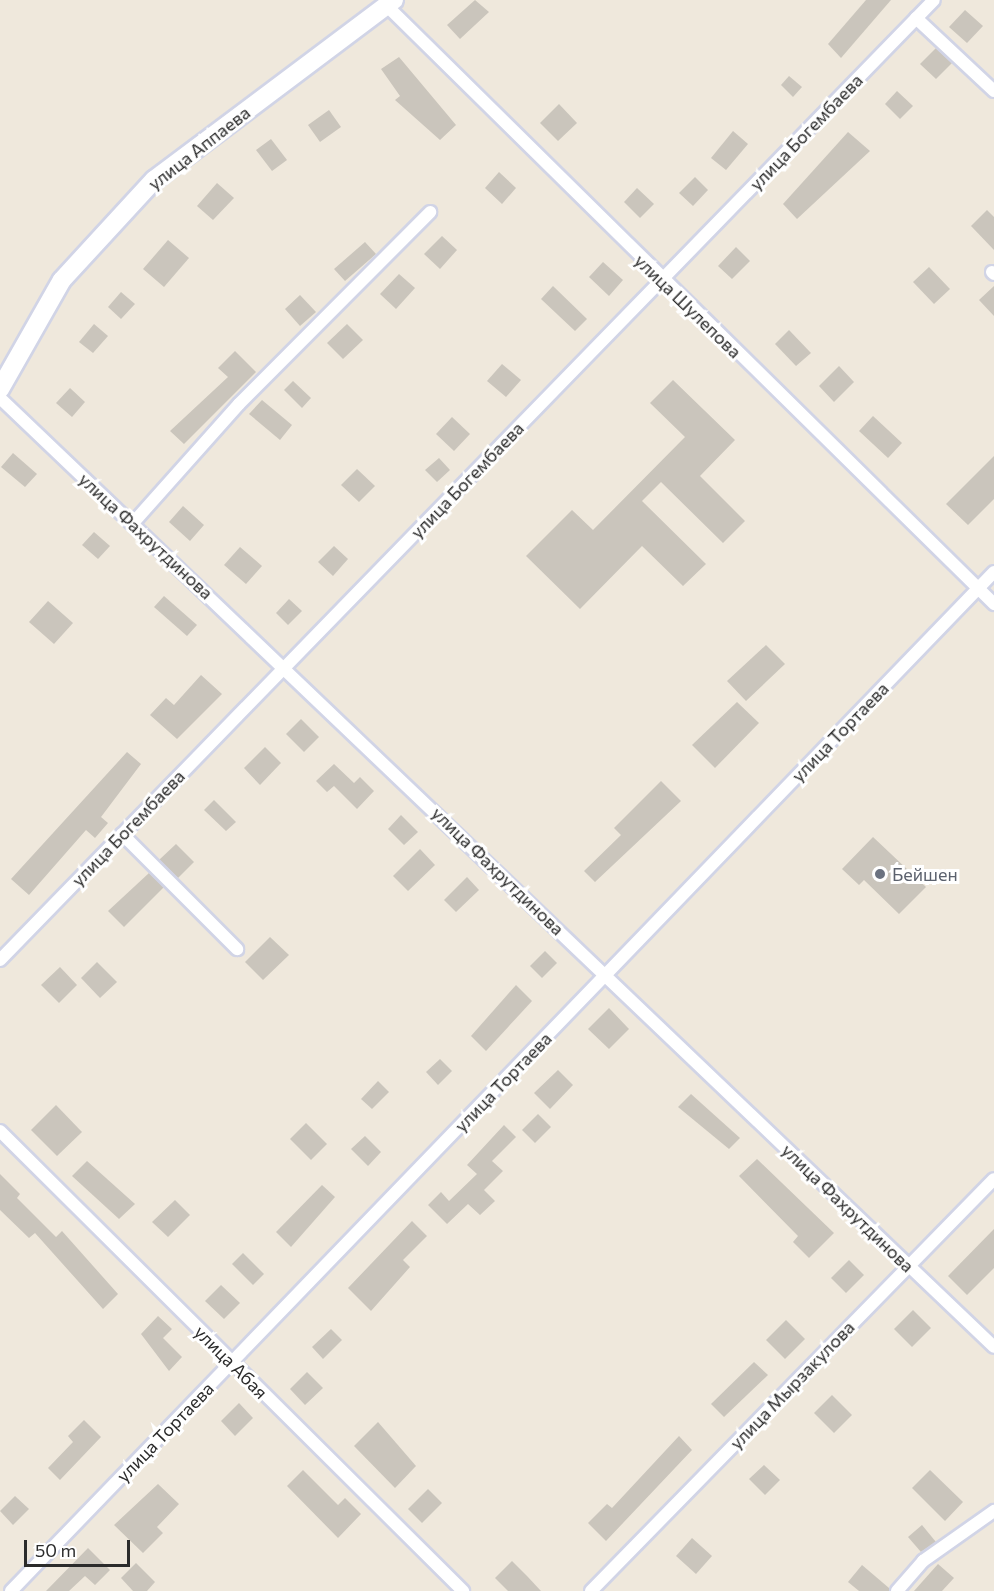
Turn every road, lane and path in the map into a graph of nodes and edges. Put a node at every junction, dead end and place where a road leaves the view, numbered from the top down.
1 (934, 0) edge
2 (390, 3) edge
3 (916, 18) junction
4 (994, 91) edge
5 (430, 212) dead end
6 (661, 280) junction
7 (0, 389) edge
8 (0, 398) edge
9 (133, 523) junction
10 (994, 573) edge
11 (978, 589) junction
12 (994, 604) edge
13 (285, 667) junction
14 (122, 834) junction
15 (237, 949) dead end
16 (0, 960) edge
17 (606, 975) junction
18 (0, 1131) edge
19 (994, 1179) edge
20 (909, 1266) junction
21 (994, 1347) edge
22 (231, 1363) junction
23 (994, 1511) edge
24 (12, 1591) edge
25 (463, 1591) edge
26 (591, 1591) edge
27 (897, 1591) edge

1 - 3 street, улица Богембаева
2 - 6 street, улица Шулепова
2 - 7 main road, улица Аппаева
3 - 4 street
3 - 6 street, улица Богембаева
5 - 9 street
6 - 11 street, улица Шулепова
6 - 13 street, улица Богембаева
8 - 9 street, улица Фахрутдинова
9 - 13 street, улица Фахрутдинова
10 - 11 street, улица Тортаева
11 - 12 street, улица Шулепова
11 - 17 street, улица Тортаева
13 - 14 street, улица Богембаева
13 - 17 street, улица Фахрутдинова
14 - 15 street
14 - 16 street, улица Богембаева
17 - 20 street, улица Фахрутдинова
17 - 22 street, улица Тортаева
18 - 22 street, улица Абая
19 - 20 street, улица Мырзакулова
20 - 21 street, улица Фахрутдинова
20 - 26 street, улица Мырзакулова
22 - 24 street, улица Тортаева
22 - 25 street, улица Абая
23 - 27 street

